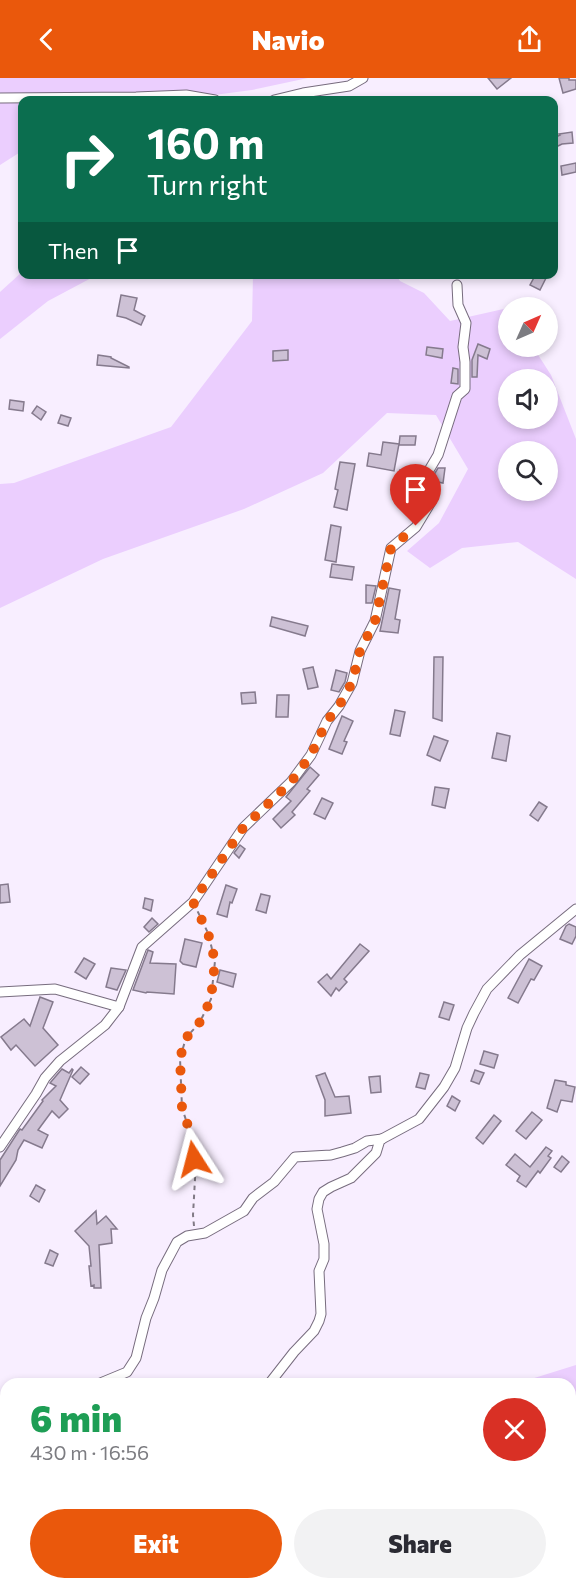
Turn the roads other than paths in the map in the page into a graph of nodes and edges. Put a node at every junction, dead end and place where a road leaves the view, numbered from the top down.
1 (363, 78) edge
2 (153, 96) edge
3 (196, 96) edge
4 (291, 96) edge
5 (0, 98) edge
6 (18, 98) edge
7 (457, 285) dead end
8 (576, 909) edge
9 (0, 992) edge
10 (119, 1007) junction
11 (382, 1139) junction
12 (0, 1147) edge
13 (112, 1378) edge
14 (274, 1378) edge

1 - 4 street
2 - 3 street
5 - 6 street
7 - 10 street
8 - 11 street
9 - 10 street
10 - 12 street
11 - 13 street
11 - 14 street

